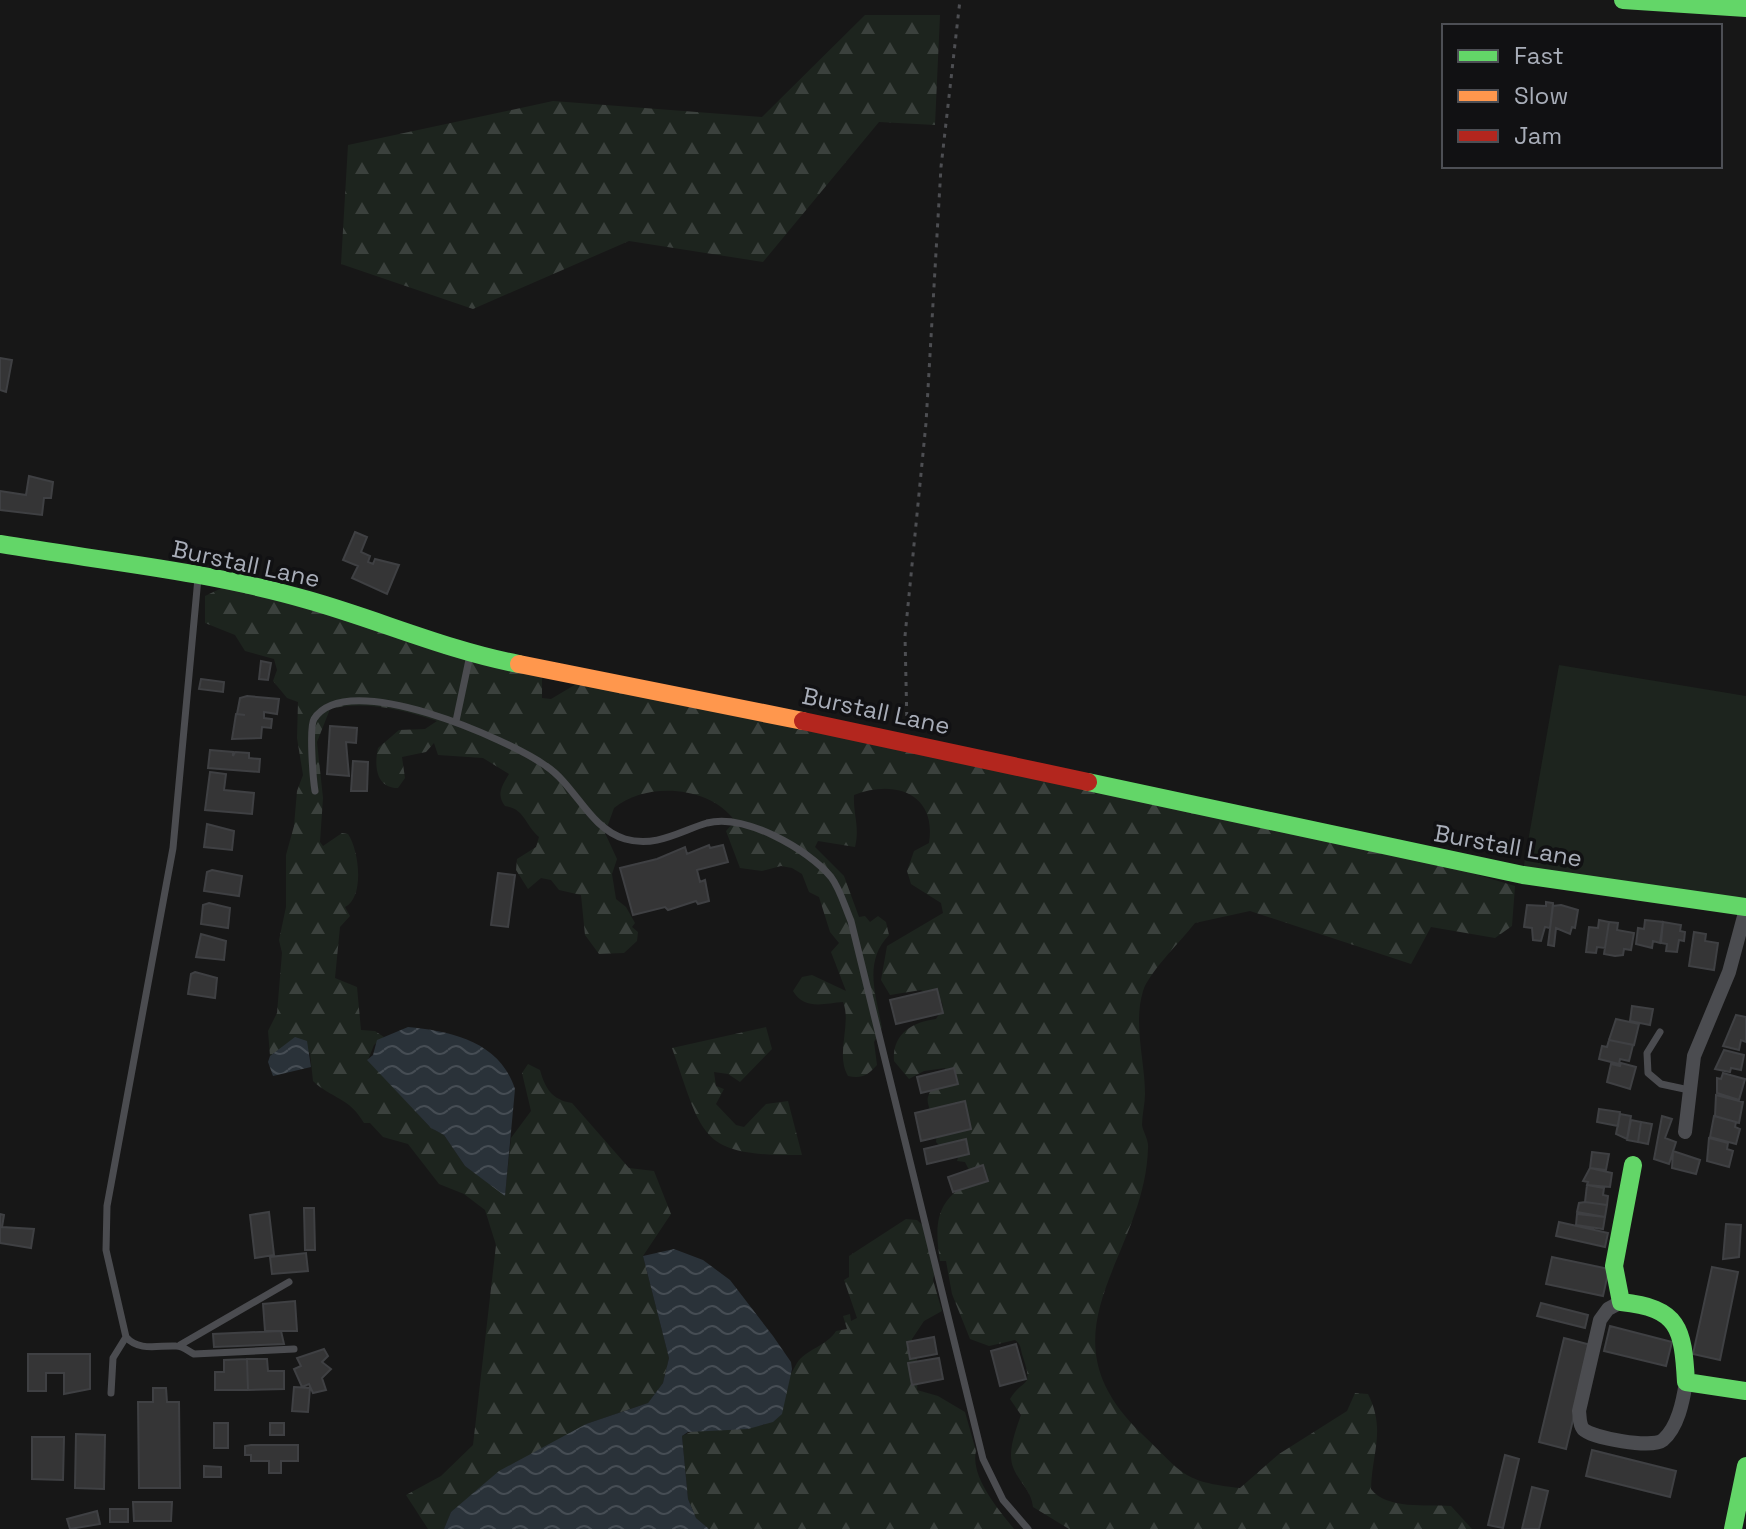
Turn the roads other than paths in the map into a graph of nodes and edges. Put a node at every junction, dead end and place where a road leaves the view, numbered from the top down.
1 (1623, 0) edge
2 (1746, 8) edge
3 (0, 544) edge
4 (198, 576) junction
5 (471, 653) junction
6 (456, 721) junction
7 (315, 791) dead end
8 (1746, 908) edge
9 (1660, 1032) dead end
10 (1689, 1090) junction
11 (1685, 1132) dead end
12 (1633, 1165) dead end
13 (289, 1282) dead end
14 (1621, 1302) junction
15 (126, 1337) junction
16 (180, 1345) junction
17 (294, 1349) dead end
18 (1686, 1382) junction
19 (1746, 1391) edge
20 (111, 1393) dead end
21 (1746, 1466) edge
22 (1028, 1529) edge
23 (1733, 1529) edge

1 - 2 street
3 - 4 street, Burstall Lane
4 - 5 street, Burstall Lane
4 - 15 lane
5 - 6 lane
5 - 8 street, Burstall Lane
6 - 7 lane
6 - 22 lane
8 - 10 street
9 - 10 lane
10 - 11 street
12 - 14 street
13 - 16 lane
14 - 18 street
14 - 18 street
15 - 16 lane
15 - 20 lane
16 - 17 lane
18 - 19 street
21 - 23 street

